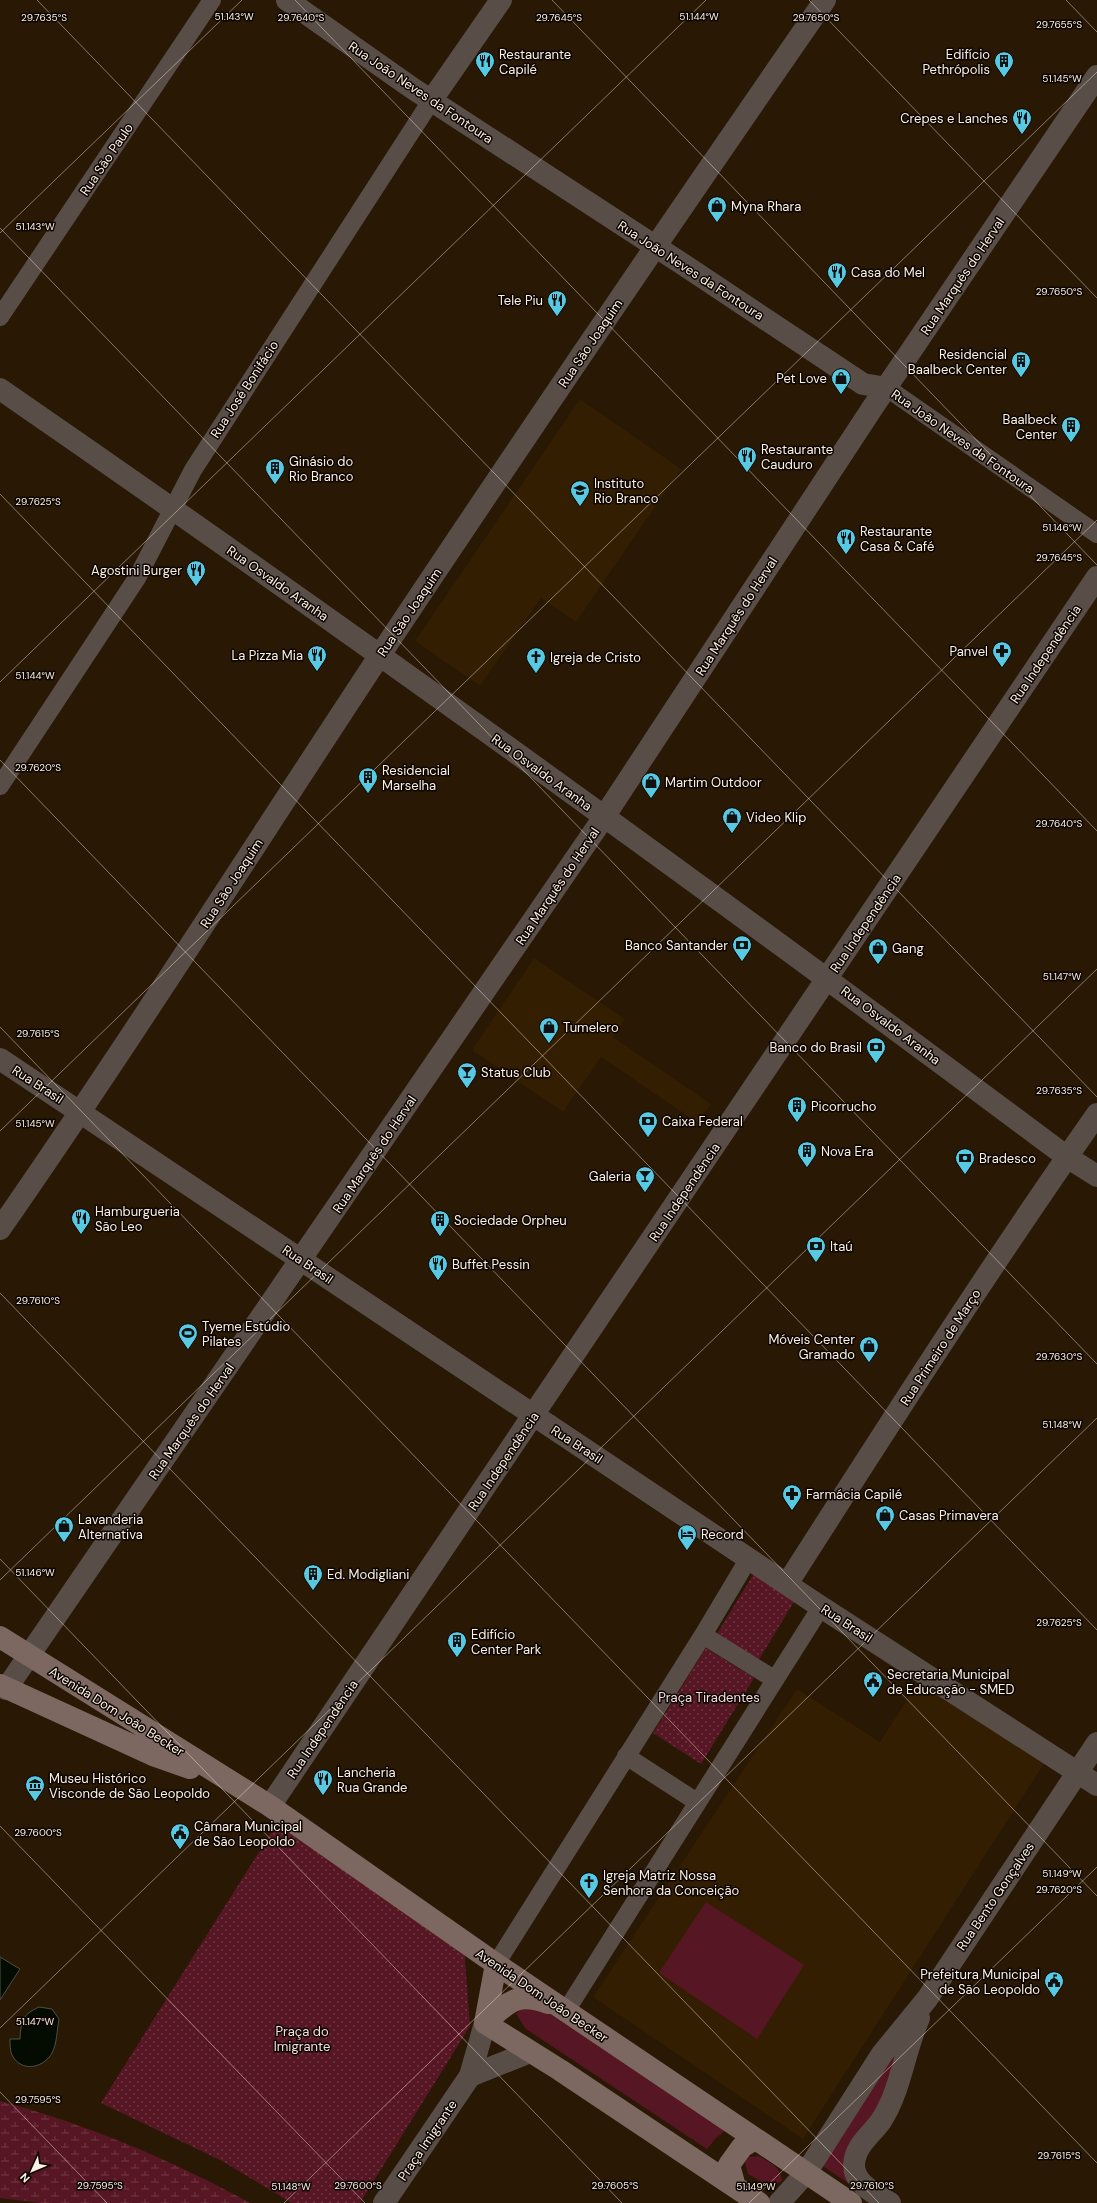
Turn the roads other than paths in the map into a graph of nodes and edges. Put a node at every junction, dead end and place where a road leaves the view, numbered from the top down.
1 (212, 0) edge
2 (286, 0) edge
3 (501, 0) edge
4 (825, 0) edge
5 (1097, 76) edge
6 (432, 101) junction
7 (654, 245) junction
8 (0, 317) edge
9 (887, 388) junction
10 (0, 389) edge
11 (174, 509) junction
12 (1097, 534) edge
13 (1097, 577) edge
14 (380, 655) junction
15 (0, 786) edge
16 (604, 817) junction
17 (828, 979) junction
18 (0, 1059) edge
19 (81, 1112) junction
20 (1097, 1114) edge
21 (1067, 1157) junction
22 (1097, 1176) edge
23 (0, 1229) edge
24 (301, 1260) junction
25 (533, 1416) junction
26 (749, 1558) junction
27 (787, 1584) junction
28 (821, 1607) junction
29 (703, 1635) junction
30 (0, 1637) edge
31 (29, 1656) junction
32 (774, 1679) junction
33 (3, 1687) edge
34 (1097, 1743) edge
35 (626, 1756) junction
36 (1078, 1771) junction
37 (234, 1785) junction
38 (1097, 1785) edge
39 (697, 1802) junction
40 (270, 1806) junction
41 (496, 1964) junction
42 (927, 1999) junction
43 (566, 2010) junction
44 (485, 2023) junction
45 (530, 2052) junction
46 (470, 2076) junction
47 (755, 2139) junction
48 (806, 2173) junction
49 (735, 2187) junction
50 (847, 2201) edge
51 (384, 2203) edge
52 (759, 2203) edge
53 (779, 2203) edge
54 (890, 2203) edge

1 - 8 street, Rua São Paulo
2 - 6 street, Rua João Neves da Fontoura
3 - 6 street, Rua José Bonifácio
4 - 7 street, Rua São Joaquim
5 - 9 street, Rua Marquês do Herval
6 - 7 street, Rua João Neves da Fontoura
6 - 11 street, Rua José Bonifácio
7 - 9 street, Rua João Neves da Fontoura
7 - 14 street, Rua São Joaquim
9 - 12 street, Rua João Neves da Fontoura
9 - 16 street, Rua Marquês do Herval
10 - 11 street, Rua Osvaldo Aranha
11 - 14 street, Rua Osvaldo Aranha
11 - 15 street, Rua José Bonifácio
13 - 17 street, Rua Independência
14 - 16 street, Rua Osvaldo Aranha
14 - 19 street, Rua São Joaquim
16 - 17 street, Rua Osvaldo Aranha
16 - 24 street, Rua Marquês do Herval
17 - 21 street, Rua Osvaldo Aranha
17 - 25 street, Rua Independência
18 - 19 street, Rua Brasil
19 - 23 street, Rua São Joaquim
19 - 24 street, Rua Brasil
20 - 21 street, Rua Primeiro de Março
21 - 22 street, Rua Osvaldo Aranha
21 - 27 street, Rua Primeiro de Março
24 - 25 street, Rua Brasil
24 - 31 street, Rua Marquês do Herval
25 - 26 street, Rua Brasil
25 - 40 street, Rua Independência
26 - 27 street, Rua Brasil
26 - 29 street
27 - 28 street, Rua Brasil
28 - 32 street
28 - 36 street, Rua Brasil
29 - 32 street
29 - 35 street
30 - 31 main road, Avenida Dom João Becker
31 - 33 street, Rua Marquês do Herval
31 - 37 main road, Avenida Dom João Becker
32 - 39 street
33 - 37 main road, Avenida Dom João Becker
34 - 36 street, Rua Bento Gonçalves
35 - 39 street
35 - 41 street
36 - 38 street, Rua Brasil
36 - 42 street, Rua Bento Gonçalves
37 - 40 main road, Avenida Dom João Becker
39 - 43 street
40 - 41 main road, Avenida Dom João Becker
41 - 43 main road, Avenida Dom João Becker
41 - 44 main road, Praça Imigrante
42 - 48 street, Rua Bento Gonçalves
42 - 54 street
43 - 44 main road
43 - 47 main road, Avenida Dom João Becker
44 - 45 main road
44 - 46 street, Praça Imigrante
45 - 46 street
45 - 49 main road
46 - 51 street, Praça Imigrante
47 - 48 main road, Avenida Dom João Becker
47 - 49 main road
48 - 50 main road, Avenida Dom João Becker
48 - 53 street, Rua Bento Gonçalves
49 - 52 main road

